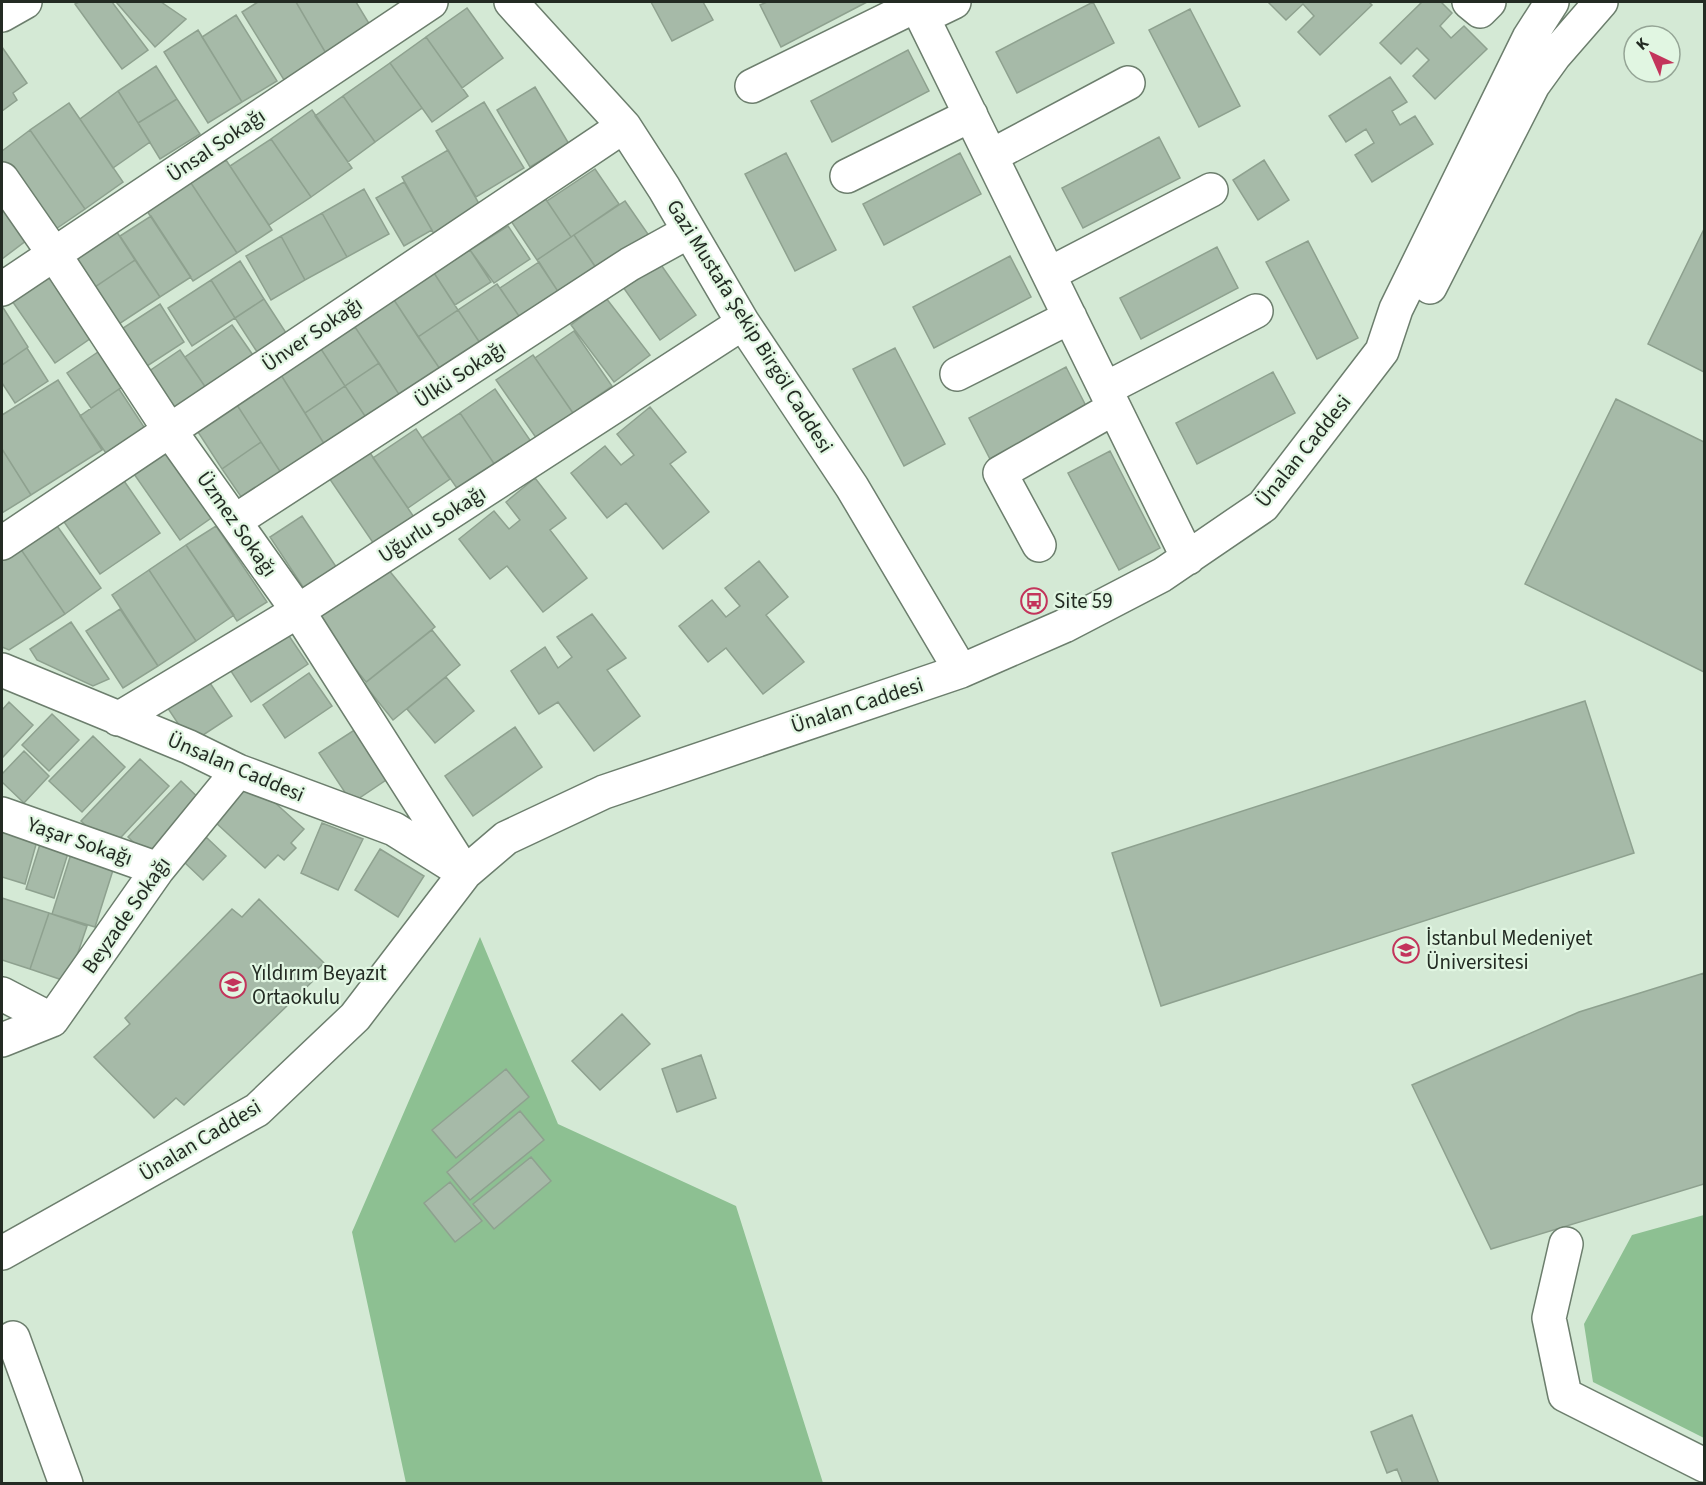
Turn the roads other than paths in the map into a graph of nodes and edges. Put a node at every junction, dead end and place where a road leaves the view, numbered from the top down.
1 (25, 2) edge
2 (431, 2) edge
3 (511, 2) edge
4 (954, 2) edge
5 (1469, 2) edge
6 (1489, 2) edge
7 (1552, 2) edge
8 (1600, 2) edge
9 (918, 8) edge
10 (2, 15) edge
11 (1128, 83) dead end
12 (752, 86) dead end
13 (971, 115) junction
14 (624, 126) junction
15 (991, 156) junction
16 (847, 176) dead end
17 (2, 179) edge
18 (1211, 190) dead end
19 (688, 232) junction
20 (54, 254) junction
21 (1049, 274) junction
22 (2, 289) edge
23 (1256, 311) dead end
24 (1070, 317) junction
25 (743, 324) junction
26 (1382, 351) junction
27 (957, 374) dead end
28 (1110, 398) junction
29 (170, 431) junction
30 (235, 521) junction
31 (2, 543) edge
32 (1039, 545) dead end
33 (1188, 558) junction
34 (298, 611) junction
35 (2, 670) edge
36 (961, 671) junction
37 (118, 719) junction
38 (238, 771) junction
39 (2, 814) edge
40 (158, 869) junction
41 (465, 873) junction
42 (2, 994) edge
43 (52, 1020) junction
44 (2, 1040) edge
45 (1566, 1244) dead end
46 (2, 1253) edge
47 (13, 1338) dead end
48 (1704, 1465) edge
49 (66, 1484) edge

1 - 10 street
2 - 20 street, Ünsal Sokağı
3 - 14 street, Gazi Mustafa Şekip Birgöl Caddesi
4 - 9 street
5 - 6 street
7 - 26 street, Ünalan Caddesi
8 - 26 street
9 - 12 street
9 - 13 street
11 - 15 street
13 - 15 street
13 - 16 street
14 - 19 street, Gazi Mustafa Şekip Birgöl Caddesi
14 - 29 street, Ünver Sokağı
15 - 21 street
17 - 20 street, Üzmez Sokağı
18 - 21 street
19 - 25 street, Gazi Mustafa Şekip Birgöl Caddesi
19 - 30 street, Ülkü Sokağı
20 - 22 street, Ünsal Sokağı
20 - 29 street, Üzmez Sokağı
21 - 24 street
23 - 28 street
24 - 27 street
24 - 28 street
25 - 34 street, Uğurlu Sokağı
25 - 36 street, Gazi Mustafa Şekip Birgöl Caddesi
26 - 33 street, Ünalan Caddesi
28 - 32 street
28 - 33 street
29 - 30 street, Üzmez Sokağı
29 - 31 street, Ünver Sokağı
30 - 34 street, Üzmez Sokağı
33 - 36 street, Ünalan Caddesi
34 - 37 street, Uğurlu Sokağı
34 - 41 street, Üzmez Sokağı
35 - 37 street, Ünsalan Caddesi
36 - 41 street, Ünalan Caddesi
37 - 38 street, Ünsalan Caddesi
38 - 40 street, Beyzade Sokağı
38 - 41 street, Ünsalan Caddesi
39 - 40 street, Yaşar Sokağı
40 - 43 street, Beyzade Sokağı
41 - 46 street, Ünalan Caddesi
42 - 43 street
43 - 44 street
45 - 48 street
47 - 49 street

